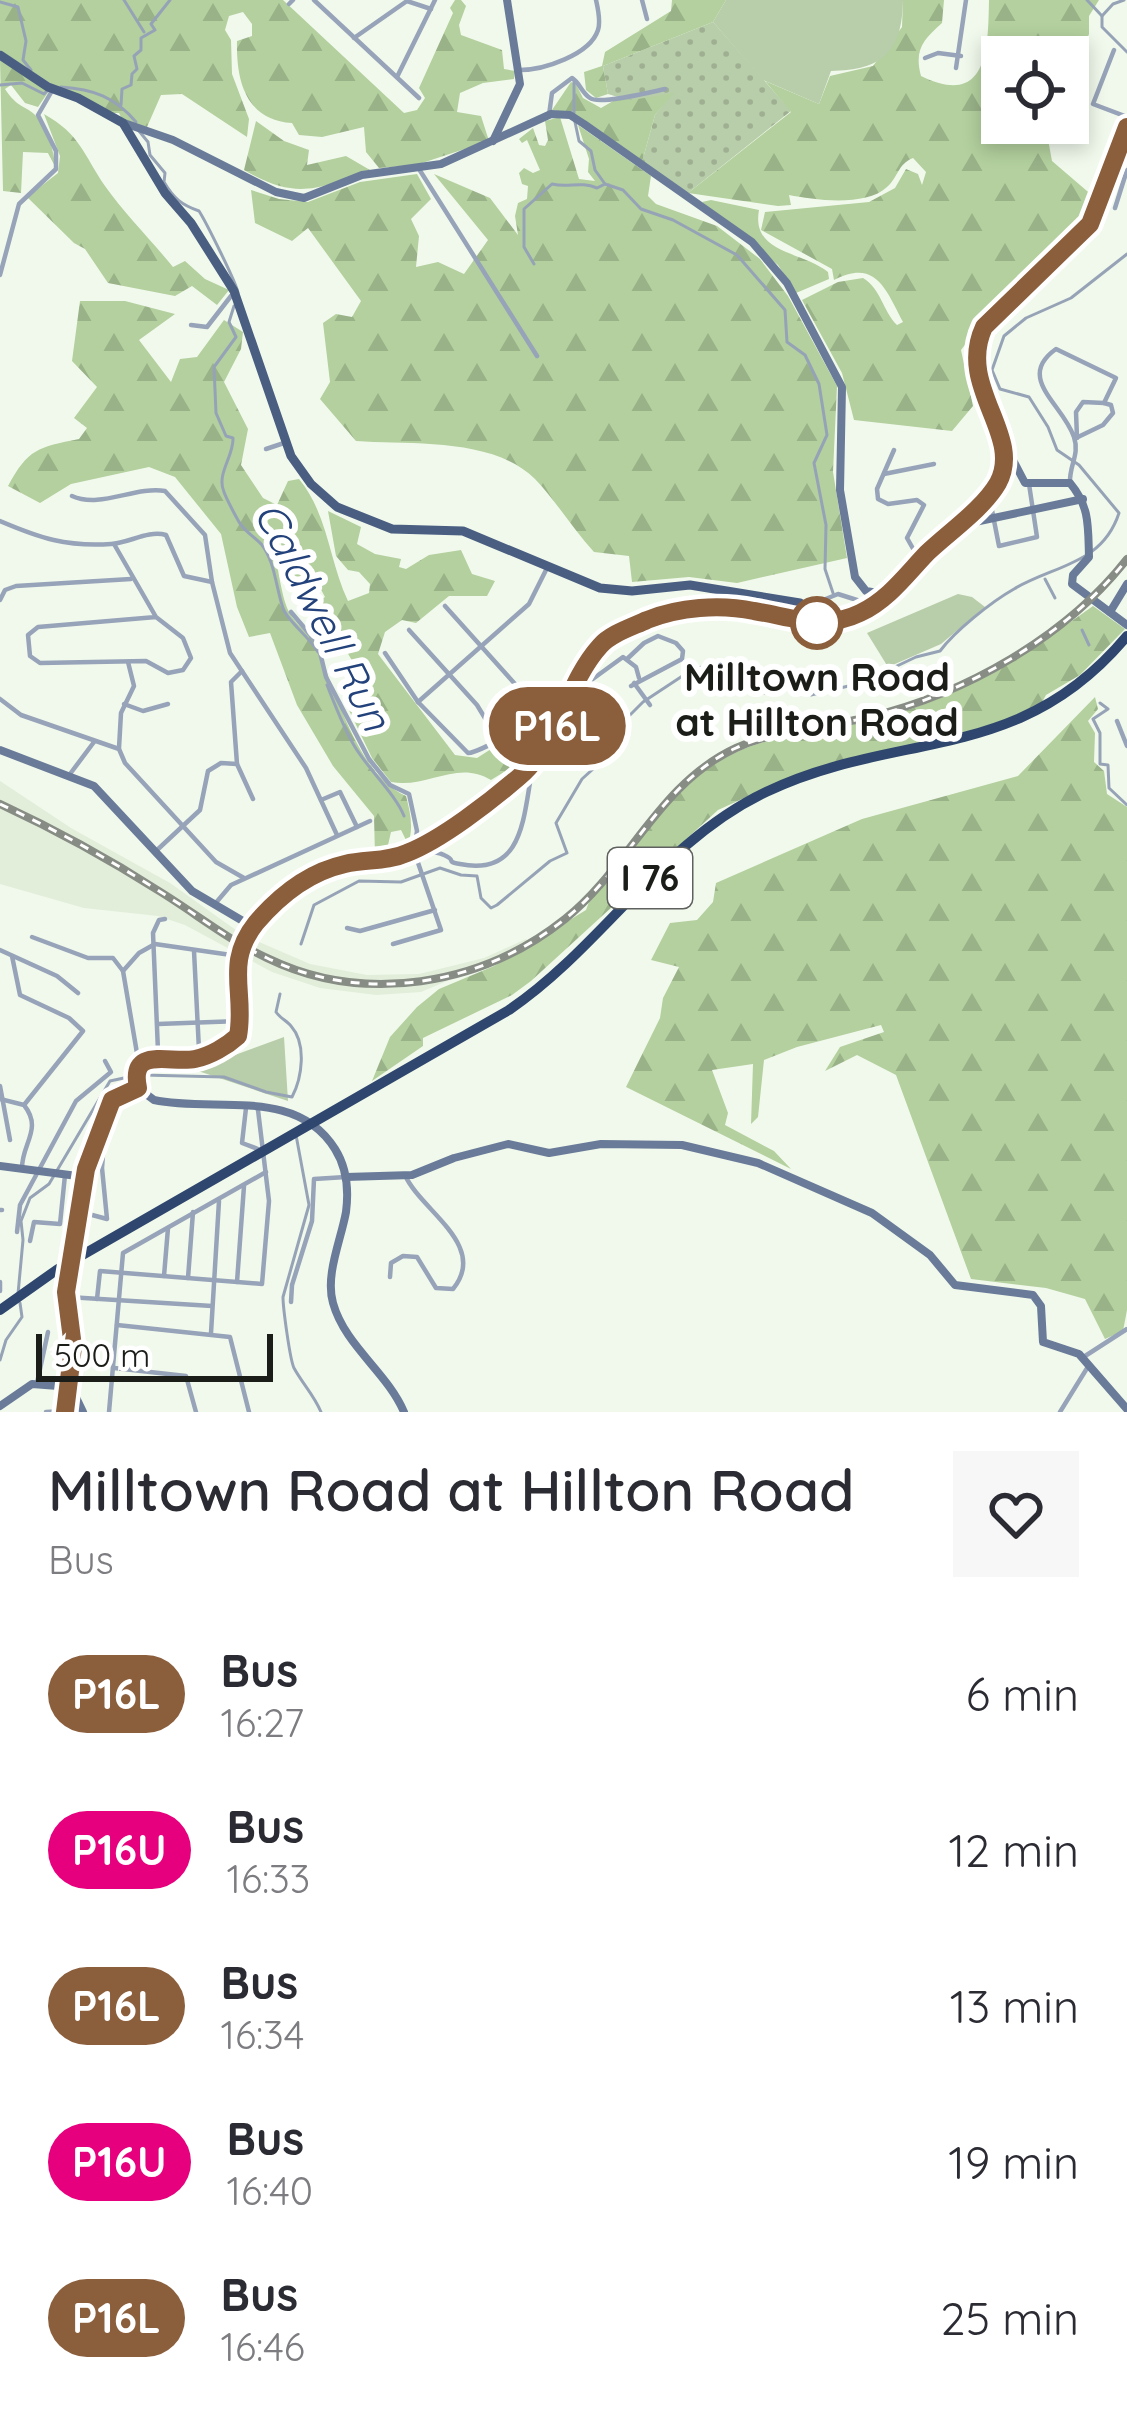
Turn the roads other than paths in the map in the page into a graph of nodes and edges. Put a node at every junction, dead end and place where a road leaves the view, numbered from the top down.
1 (314, 0) edge
2 (435, 0) edge
3 (507, 0) edge
4 (596, 0) edge
5 (642, 0) edge
6 (966, 0) edge
7 (431, 9) junction
8 (646, 19) dead end
9 (354, 38) junction
10 (1114, 50) dead end
11 (0, 55) edge
12 (961, 56) junction
13 (926, 58) dead end
14 (956, 68) dead end
15 (520, 70) junction
16 (397, 76) junction
17 (53, 89) junction
18 (665, 89) dead end
19 (418, 98) dead end
20 (548, 115) junction
21 (1127, 117) edge
22 (123, 123) junction
23 (1127, 127) edge
24 (491, 143) junction
25 (1122, 156) edge
26 (419, 169) junction
27 (1127, 170) edge
28 (1114, 208) dead end
29 (0, 275) edge
30 (234, 291) junction
31 (191, 326) dead end
32 (537, 356) dead end
33 (1104, 403) junction
34 (1076, 440) junction
35 (285, 442) junction
36 (1004, 443) junction
37 (266, 449) dead end
38 (894, 450) dead end
39 (934, 464) dead end
40 (884, 474) junction
41 (1070, 483) junction
42 (1029, 484) junction
43 (989, 494) junction
44 (72, 496) dead end
45 (1083, 499) junction
46 (1034, 510) junction
47 (994, 519) junction
48 (0, 521) edge
49 (955, 526) junction
50 (115, 544) junction
51 (920, 561) junction
52 (548, 566) junction
53 (134, 578) junction
54 (212, 582) junction
55 (1127, 584) edge
56 (889, 595) junction
57 (0, 598) edge
58 (860, 601) dead end
59 (445, 606) dead end
60 (806, 607) junction
61 (291, 612) dead end
62 (1110, 612) junction
63 (156, 617) junction
64 (808, 623) junction
65 (1127, 625) edge
66 (409, 630) dead end
67 (1127, 640) edge
68 (481, 646) junction
69 (385, 653) dead end
70 (627, 659) junction
71 (128, 662) junction
72 (242, 671) junction
73 (450, 675) junction
74 (635, 683) junction
75 (514, 684) dead end
76 (576, 685) junction
77 (0, 699) edge
78 (647, 701) dead end
79 (418, 702) junction
80 (124, 704) junction
81 (168, 704) dead end
82 (566, 707) junction
83 (1118, 722) dead end
84 (497, 738) junction
85 (94, 742) junction
86 (1127, 746) edge
87 (118, 749) junction
88 (0, 750) edge
89 (534, 761) junction
90 (237, 764) junction
91 (70, 774) junction
92 (253, 799) dead end
93 (321, 800) junction
94 (370, 821) dead end
95 (183, 826) junction
96 (358, 827) junction
97 (338, 836) junction
98 (414, 851) junction
99 (154, 852) junction
100 (244, 878) junction
101 (214, 905) junction
102 (434, 910) junction
103 (165, 920) dead end
104 (253, 927) junction
105 (347, 928) dead end
106 (32, 937) dead end
107 (155, 944) junction
108 (393, 944) dead end
109 (0, 950) edge
110 (194, 951) junction
111 (12, 956) junction
112 (238, 956) junction
113 (123, 971) junction
114 (78, 993) dead end
115 (240, 1021) junction
116 (198, 1023) junction
117 (158, 1024) junction
118 (199, 1050) dead end
119 (158, 1051) dead end
120 (105, 1061) dead end
121 (138, 1077) junction
122 (0, 1086) edge
123 (1, 1099) edge
124 (24, 1105) junction
125 (247, 1105) junction
126 (258, 1106) junction
127 (103, 1123) junction
128 (10, 1140) dead end
129 (264, 1150) junction
130 (0, 1166) edge
131 (22, 1168) junction
132 (266, 1172) junction
133 (53, 1173) junction
134 (405, 1175) junction
135 (346, 1177) junction
136 (85, 1178) junction
137 (244, 1183) junction
138 (219, 1197) junction
139 (81, 1212) junction
140 (193, 1212) junction
141 (168, 1227) junction
142 (17, 1232) dead end
143 (30, 1241) dead end
144 (120, 1273) junction
145 (164, 1276) junction
146 (389, 1277) dead end
147 (188, 1278) junction
148 (213, 1280) junction
149 (0, 1282) edge
150 (237, 1282) junction
151 (0, 1292) edge
152 (66, 1292) junction
153 (97, 1299) junction
154 (118, 1300) junction
155 (292, 1302) dead end
156 (212, 1306) junction
157 (0, 1313) edge
158 (116, 1325) junction
159 (1127, 1329) edge
160 (48, 1332) dead end
161 (211, 1333) junction
162 (1086, 1362) junction
163 (114, 1368) junction
164 (38, 1383) junction
165 (65, 1385) junction
166 (0, 1406) edge
167 (1127, 1409) edge
168 (65, 1411) edge
169 (46, 1412) edge
170 (83, 1412) edge
171 (109, 1412) edge
172 (196, 1412) edge
173 (249, 1412) edge
174 (404, 1412) edge
175 (1060, 1412) edge

1 - 9 street
2 - 7 street
3 - 15 street
4 - 15 street
5 - 8 street
6 - 12 street
7 - 9 street
7 - 16 street
9 - 16 street
10 - 21 street
11 - 17 main road
12 - 13 street
12 - 14 street
15 - 24 street
16 - 19 street
17 - 22 main road
17 - 29 street
18 - 20 street
20 - 24 street
20 - 56 street
22 - 26 street
22 - 30 main road
23 - 25 main road
24 - 26 street
25 - 36 main road
26 - 32 street
27 - 28 street
30 - 31 street
30 - 35 main road
33 - 34 street
33 - 34 street
33 - 34 street
34 - 41 street
35 - 37 street
35 - 52 main road
36 - 42 street
36 - 43 main road
38 - 40 street
39 - 40 street
40 - 51 street
41 - 42 street
41 - 45 street
42 - 46 street
43 - 47 street
43 - 49 main road
44 - 54 street
45 - 46 street
45 - 62 street
46 - 47 street
46 - 47 street
47 - 49 street
48 - 50 street
49 - 51 main road
50 - 53 street
50 - 54 street
51 - 56 main road
52 - 60 main road
52 - 68 street
53 - 57 street
53 - 63 street
54 - 72 street
55 - 62 street
56 - 64 main road
58 - 60 street
59 - 68 street
60 - 64 main road
61 - 98 street
62 - 65 street
63 - 71 street
63 - 71 street
64 - 76 street
66 - 73 street
67 - 157 highway, I 76
68 - 73 street
68 - 75 street
69 - 79 street
70 - 74 street
70 - 74 street
70 - 76 street
71 - 80 street
72 - 90 street
72 - 93 street
73 - 79 street
73 - 84 street
74 - 78 street
76 - 82 street
77 - 85 street
79 - 84 street
80 - 81 street
80 - 87 street
82 - 84 street
82 - 89 street
83 - 86 street
85 - 87 street
85 - 91 street
87 - 95 street
88 - 91 street
89 - 98 street
89 - 98 street
90 - 92 street
90 - 95 street
91 - 99 street
93 - 96 street
93 - 97 street
94 - 96 street
95 - 99 street
95 - 100 street
96 - 97 street
97 - 100 street
98 - 102 street
98 - 104 street
99 - 101 street
100 - 101 street
101 - 104 street
102 - 105 street
102 - 108 street
103 - 107 street
104 - 112 street
106 - 113 street
107 - 110 street
107 - 113 street
107 - 117 street
109 - 111 street
110 - 112 street
110 - 116 street
111 - 114 street
111 - 124 street
112 - 115 street
113 - 121 street
115 - 116 street
115 - 121 street
116 - 117 street
116 - 118 street
117 - 119 street
120 - 133 street
121 - 125 street
121 - 127 street
122 - 123 street
123 - 124 street
123 - 128 street
124 - 131 street
125 - 126 street
125 - 129 street
126 - 129 street
126 - 135 street
127 - 136 street
127 - 139 street
129 - 132 street
130 - 131 street
131 - 133 street
132 - 137 street
132 - 150 street
133 - 136 street
133 - 142 street
133 - 143 street
134 - 135 street
134 - 146 street
134 - 162 street
135 - 155 street
135 - 174 street
136 - 139 street
137 - 138 street
137 - 150 street
138 - 140 street
138 - 148 street
139 - 152 street
140 - 141 street
140 - 147 street
141 - 144 street
141 - 145 street
144 - 145 street
144 - 153 street
144 - 154 street
145 - 147 street
147 - 148 street
148 - 150 street
148 - 156 street
149 - 151 street
152 - 153 street
152 - 165 street
153 - 154 street
154 - 156 street
154 - 158 street
156 - 161 street
158 - 161 street
158 - 163 street
159 - 162 street
160 - 164 street
161 - 173 street
162 - 167 street
162 - 175 street
163 - 171 street
163 - 172 street
164 - 165 street
164 - 166 street
165 - 168 street
165 - 170 street
168 - 169 street

